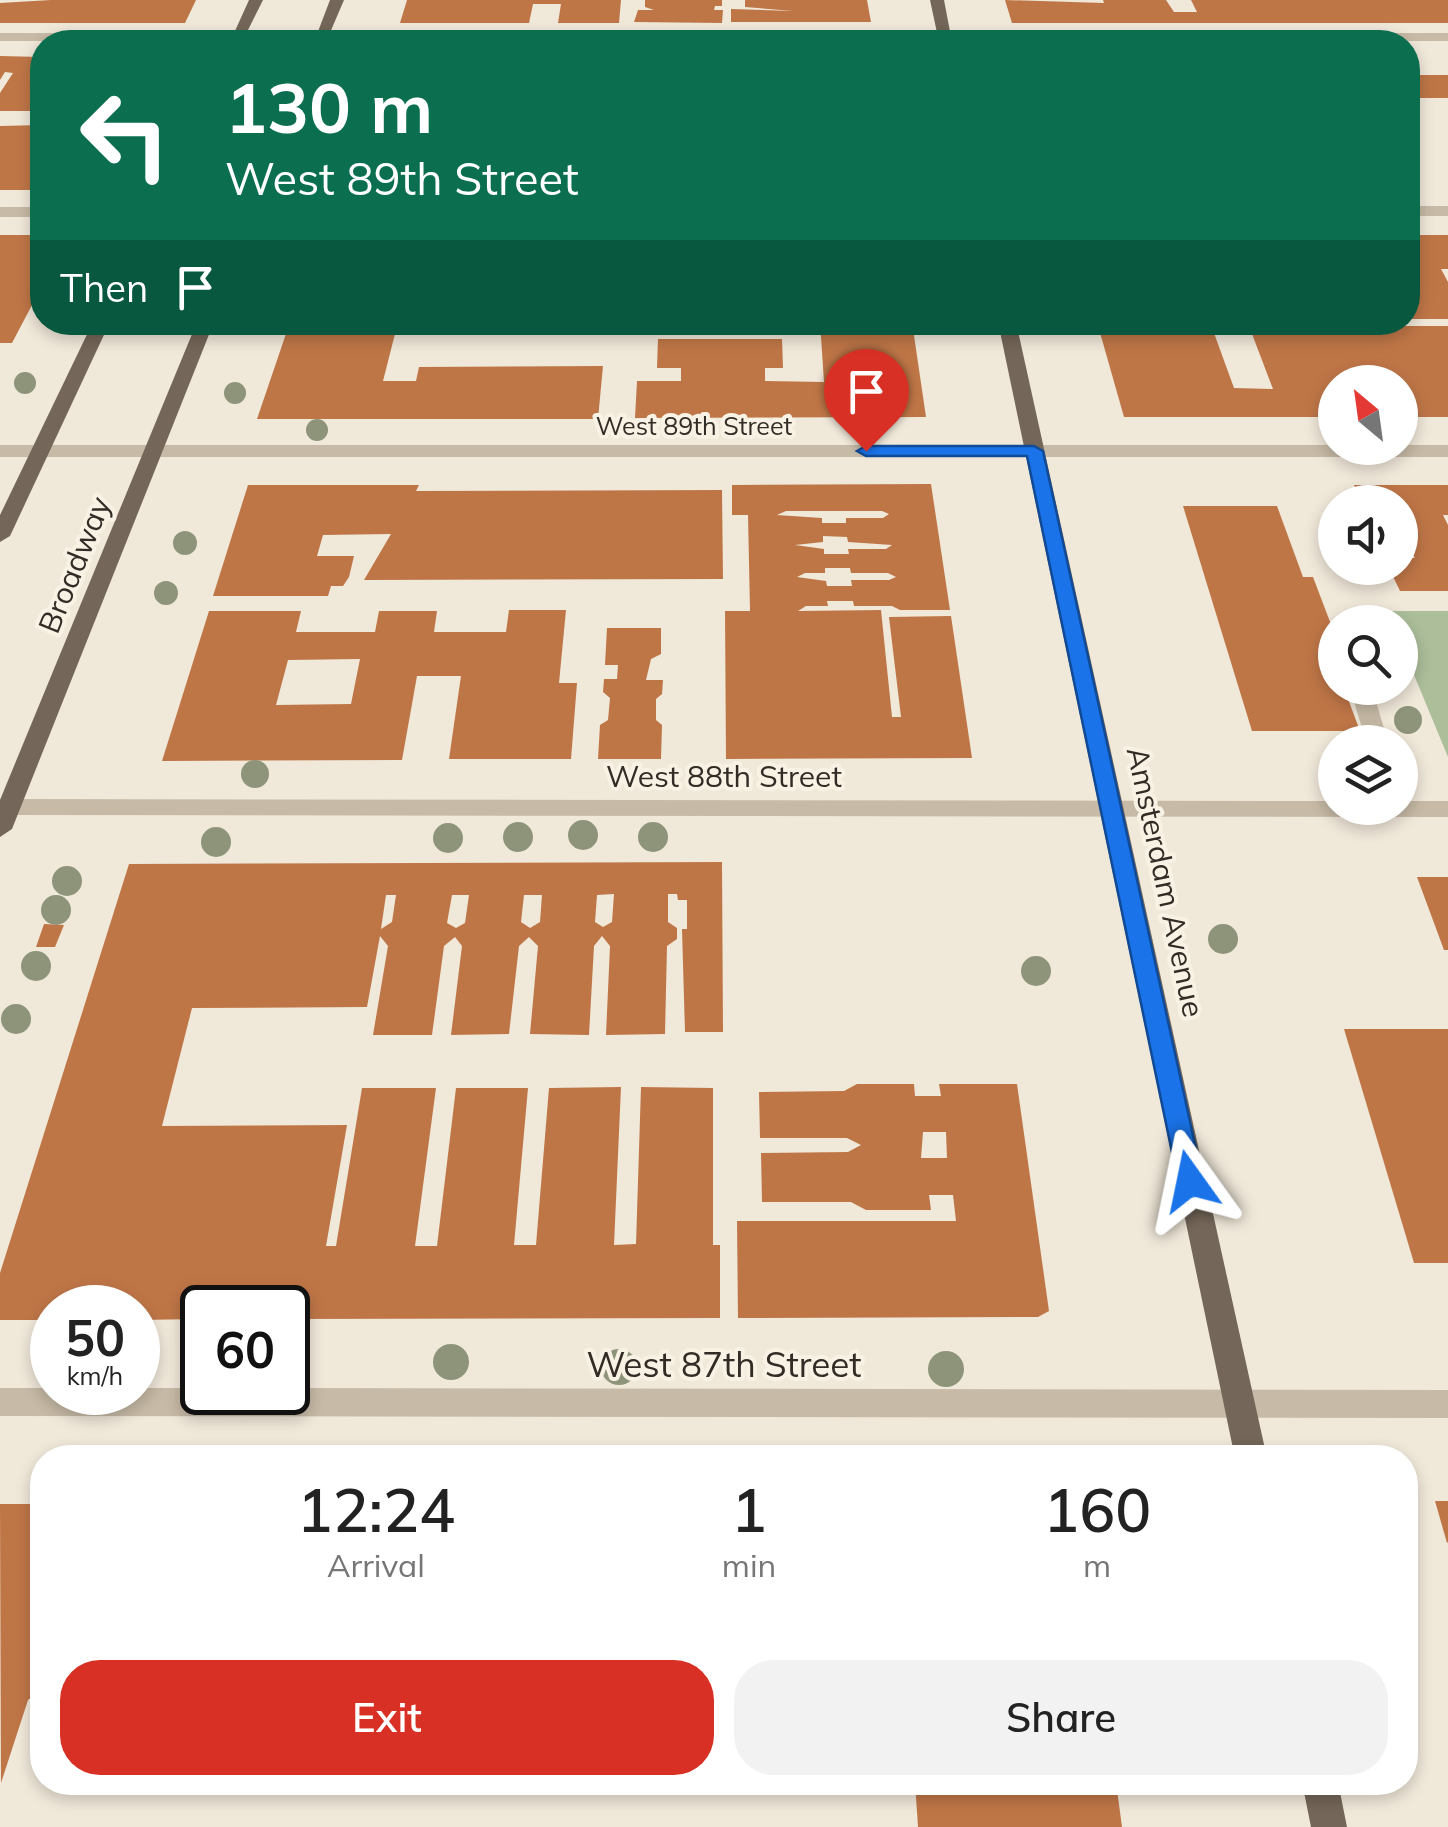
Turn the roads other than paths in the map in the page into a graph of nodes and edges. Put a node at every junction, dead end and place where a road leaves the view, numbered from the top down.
1 (256, 0) edge
2 (337, 0) edge
3 (937, 0) edge
4 (242, 30) edge
5 (325, 30) edge
6 (944, 30) edge
7 (0, 37) edge
8 (30, 37) edge
9 (1420, 37) edge
10 (1448, 37) edge
11 (1420, 211) edge
12 (1448, 211) edge
13 (0, 212) edge
14 (30, 212) edge
15 (96, 335) edge
16 (201, 335) edge
17 (1010, 335) edge
18 (0, 451) edge
19 (41, 451) junction
20 (154, 451) junction
21 (1034, 451) junction
22 (1448, 451) edge
23 (0, 536) edge
24 (1418, 808) edge
25 (1318, 809) edge
26 (1448, 809) edge
27 (1111, 810) junction
28 (3, 814) edge
29 (0, 1402) edge
30 (1239, 1404) junction
31 (1448, 1404) edge
32 (1247, 1445) edge
33 (1323, 1795) edge
34 (1330, 1827) edge

1 - 4 main road
2 - 5 main road
3 - 6 main road
7 - 8 street
9 - 10 street
11 - 12 street
13 - 14 street
15 - 19 main road
16 - 20 main road, Broadway
17 - 21 main road, Amsterdam Avenue
18 - 19 street, West 89th Street
19 - 20 street, West 89th Street
19 - 23 main road
20 - 21 street, West 89th Street
20 - 28 main road, Broadway
21 - 22 street, West 89th Street
21 - 27 main road, Amsterdam Avenue
24 - 26 street, West 88th Street
25 - 27 street, West 88th Street
27 - 28 street, West 88th Street
27 - 30 main road, Amsterdam Avenue
29 - 30 street, West 87th Street
30 - 31 street, West 87th Street
30 - 32 main road, Amsterdam Avenue
33 - 34 main road

